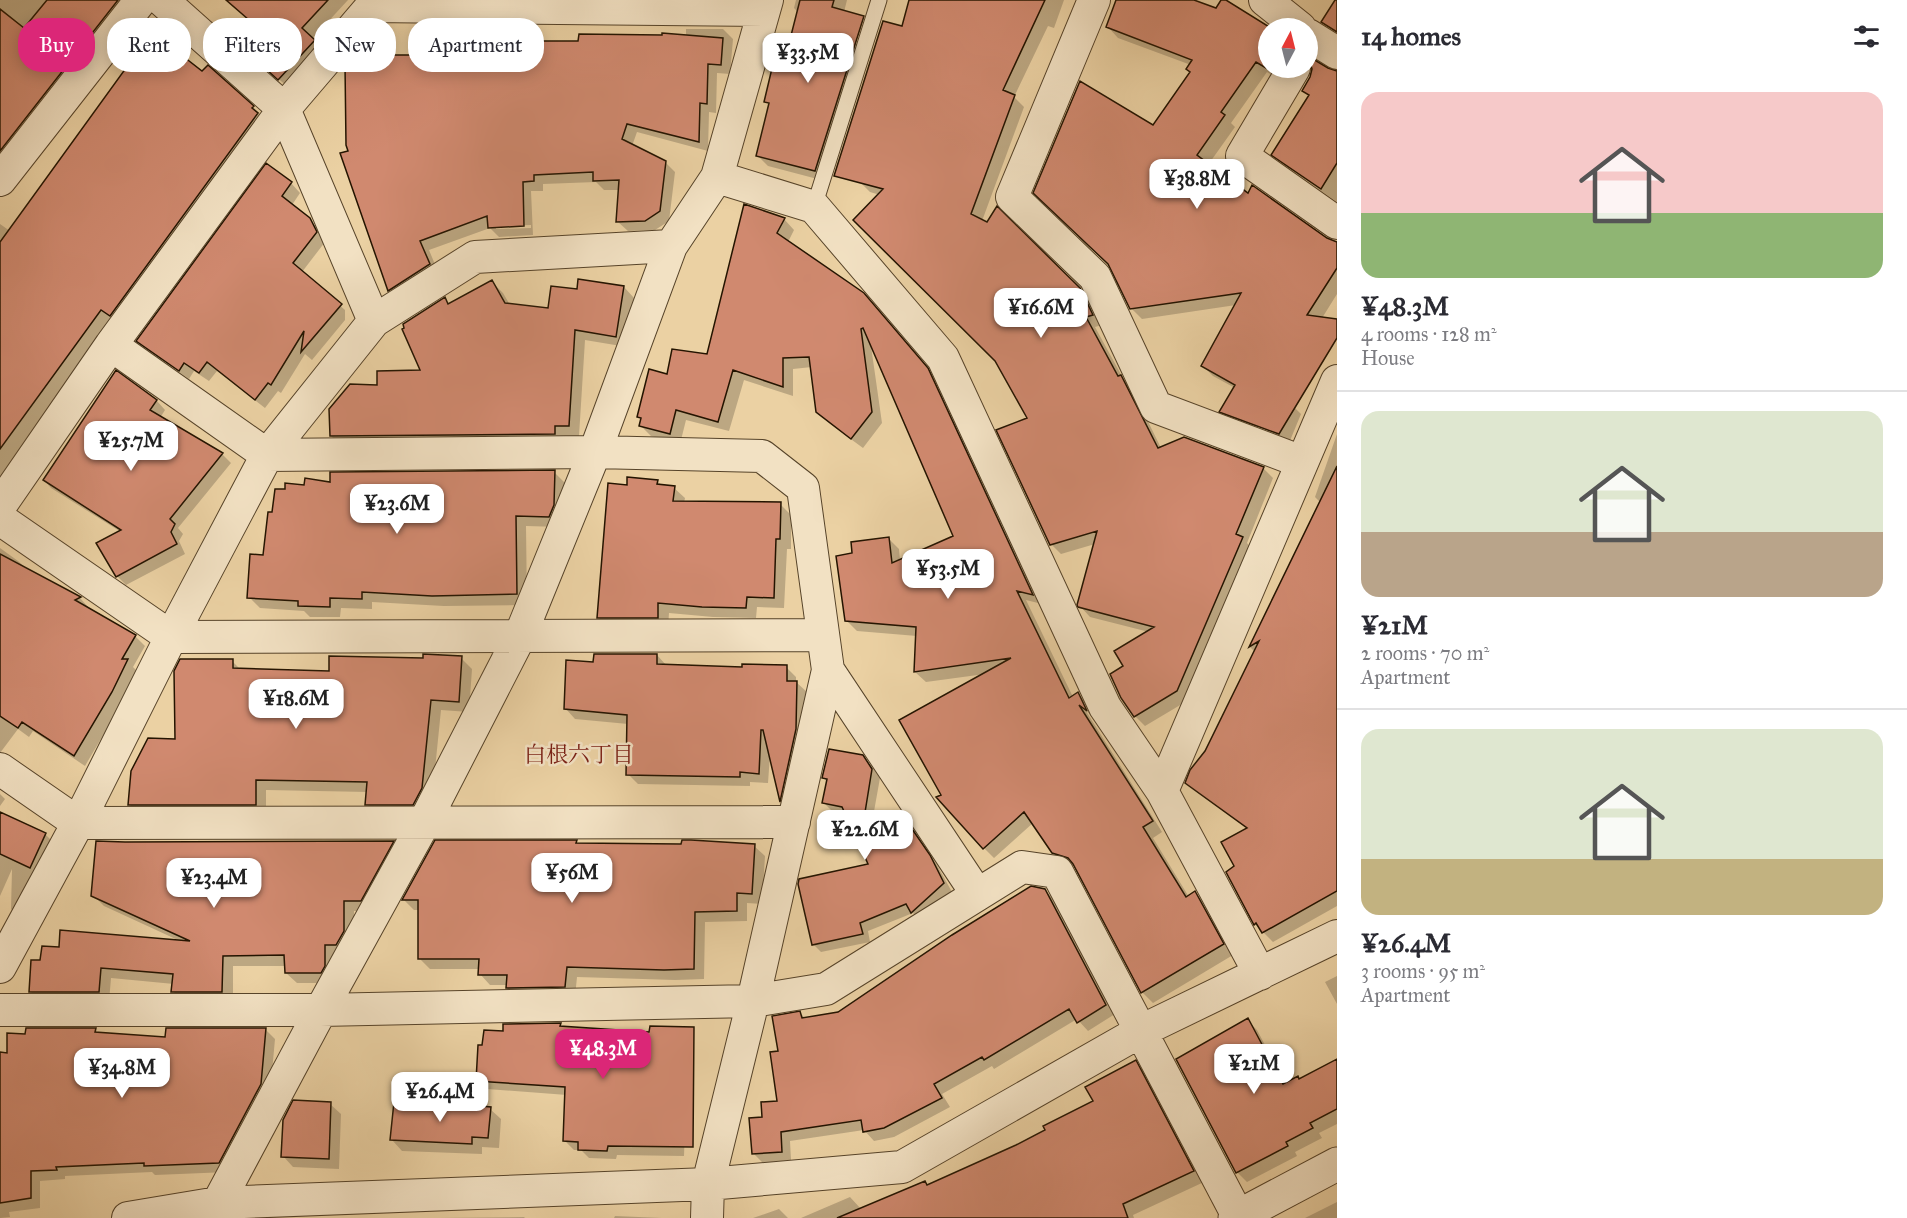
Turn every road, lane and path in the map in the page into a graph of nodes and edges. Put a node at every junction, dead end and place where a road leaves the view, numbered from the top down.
1 (141, 0) edge
2 (162, 0) edge
3 (879, 0) edge
4 (1094, 0) edge
5 (1264, 0) edge
6 (374, 3) edge
7 (766, 5) edge
8 (1287, 18) edge
9 (1288, 78) edge
10 (284, 109) junction
11 (717, 177) junction
12 (0, 180) edge
13 (814, 207) junction
14 (1337, 223) edge
15 (671, 246) junction
16 (374, 321) junction
17 (111, 345) junction
18 (1337, 381) edge
19 (595, 452) junction
20 (267, 455) junction
21 (1302, 462) junction
22 (0, 506) edge
23 (0, 519) edge
24 (823, 635) junction
25 (520, 636) junction
26 (171, 637) junction
27 (828, 670) junction
28 (0, 769) edge
29 (1162, 791) junction
30 (78, 822) junction
31 (794, 822) junction
32 (424, 823) junction
33 (976, 894) junction
34 (1337, 936) edge
35 (0, 967) edge
36 (1260, 974) junction
37 (753, 1001) junction
38 (0, 1010) edge
39 (321, 1010) junction
40 (1141, 1031) junction
41 (1337, 1164) edge
42 (708, 1184) junction
43 (216, 1210) edge
44 (128, 1218) edge
45 (707, 1218) edge
46 (1237, 1218) edge

1 - 12 street
2 - 10 street
3 - 13 lane
4 - 21 street
5 - 8 street
6 - 7 street
6 - 10 street
7 - 11 street
9 - 14 street
10 - 16 street
10 - 17 street
11 - 13 street
11 - 15 street
13 - 29 street
15 - 16 street
15 - 19 street
16 - 20 street
17 - 20 street
17 - 22 street
18 - 21 street
19 - 20 street
19 - 24 street
19 - 25 street
20 - 26 street
21 - 29 street
23 - 26 street
24 - 25 street
24 - 27 street
25 - 26 street
25 - 32 street
26 - 30 street
27 - 31 street
27 - 33 street
28 - 30 street
29 - 36 street
30 - 32 street
30 - 35 street
31 - 32 street
31 - 37 street
32 - 39 street
33 - 37 street
33 - 40 street
34 - 36 street
36 - 40 street
37 - 39 street
37 - 42 street
38 - 39 street
39 - 43 street
40 - 42 street
40 - 46 street
41 - 46 street
42 - 43 street
42 - 45 street
43 - 44 street

